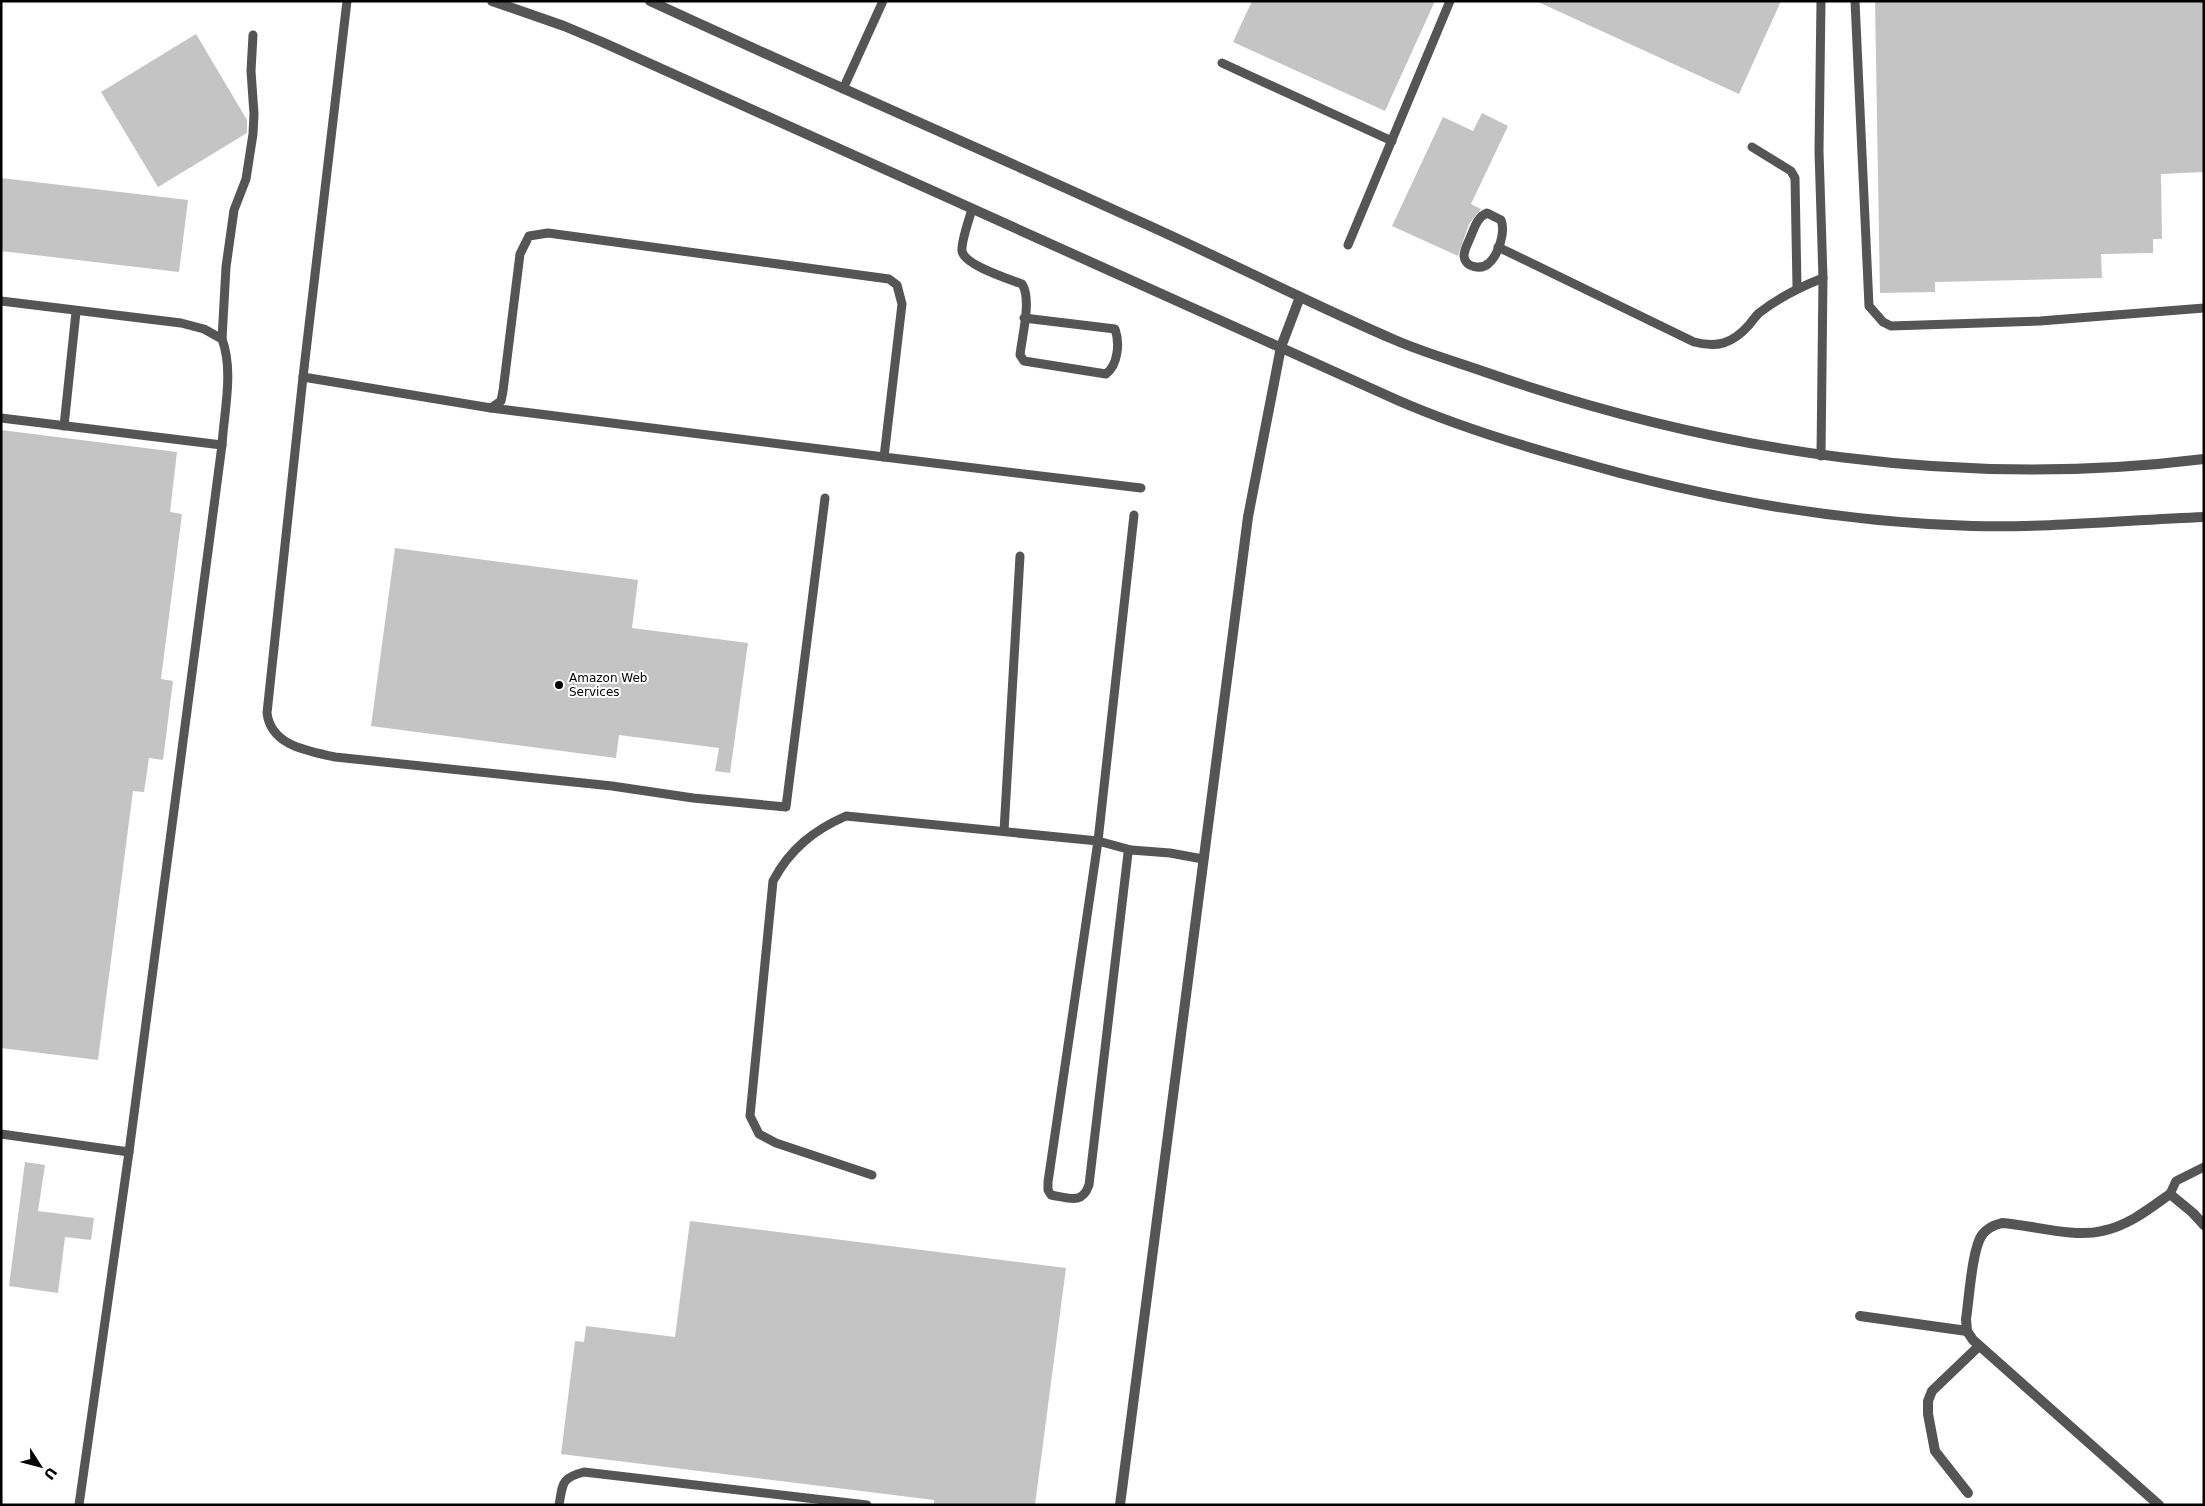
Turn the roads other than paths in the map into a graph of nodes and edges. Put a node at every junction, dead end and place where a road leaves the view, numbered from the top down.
1 (347, 1) edge
2 (492, 1) edge
3 (650, 1) edge
4 (883, 1) edge
5 (1450, 1) edge
6 (1821, 1) edge
7 (1855, 1) edge
8 (253, 35) dead end
9 (1222, 63) dead end
10 (843, 89) junction
11 (1392, 140) junction
12 (1752, 147) dead end
13 (972, 209) junction
14 (1348, 246) dead end
15 (1498, 247) junction
16 (1823, 278) junction
17 (1797, 288) junction
18 (1300, 298) junction
19 (1, 301) edge
20 (2204, 308) edge
21 (76, 312) junction
22 (1024, 318) junction
23 (222, 339) junction
24 (1281, 348) junction
25 (303, 377) junction
26 (491, 408) junction
27 (1, 418) edge
28 (64, 426) junction
29 (222, 445) junction
30 (1821, 456) junction
31 (884, 457) junction
32 (2204, 459) edge
33 (1140, 488) dead end
34 (825, 498) dead end
35 (1134, 515) dead end
36 (2204, 517) edge
37 (1020, 556) dead end
38 (1004, 832) junction
39 (1098, 841) junction
40 (1130, 850) junction
41 (1203, 859) junction
42 (1, 1134) edge
43 (130, 1152) junction
44 (2204, 1167) edge
45 (872, 1175) dead end
46 (2170, 1194) junction
47 (2204, 1225) edge
48 (1860, 1316) dead end
49 (1967, 1330) junction
50 (1979, 1346) junction
51 (1968, 1493) dead end
52 (79, 1505) edge
53 (559, 1505) edge
54 (867, 1505) edge
55 (1120, 1505) edge
56 (2159, 1505) edge

1 - 25 lane
2 - 13 street
3 - 10 street
4 - 10 lane
5 - 11 lane
6 - 16 lane
7 - 20 lane
8 - 23 lane
9 - 11 lane
10 - 18 street
11 - 14 lane
12 - 17 lane
13 - 22 lane
13 - 24 street
15 - 15 lane
15 - 17 lane
16 - 17 lane
16 - 30 lane
18 - 24 street
18 - 30 street
19 - 21 lane
21 - 23 lane
21 - 28 lane
22 - 22 lane
23 - 29 lane
24 - 36 street
24 - 41 street
25 - 26 lane
25 - 34 lane
26 - 31 lane
26 - 31 lane
27 - 28 lane
28 - 29 lane
29 - 43 lane
30 - 32 street
31 - 33 lane
35 - 39 lane
37 - 38 lane
38 - 39 lane
38 - 45 lane
39 - 40 lane
39 - 40 lane
40 - 41 lane
41 - 55 street
42 - 43 lane
43 - 52 lane
44 - 46 lane
46 - 47 street
46 - 49 street
48 - 49 street
49 - 50 street
50 - 51 street
50 - 56 street
53 - 54 lane

